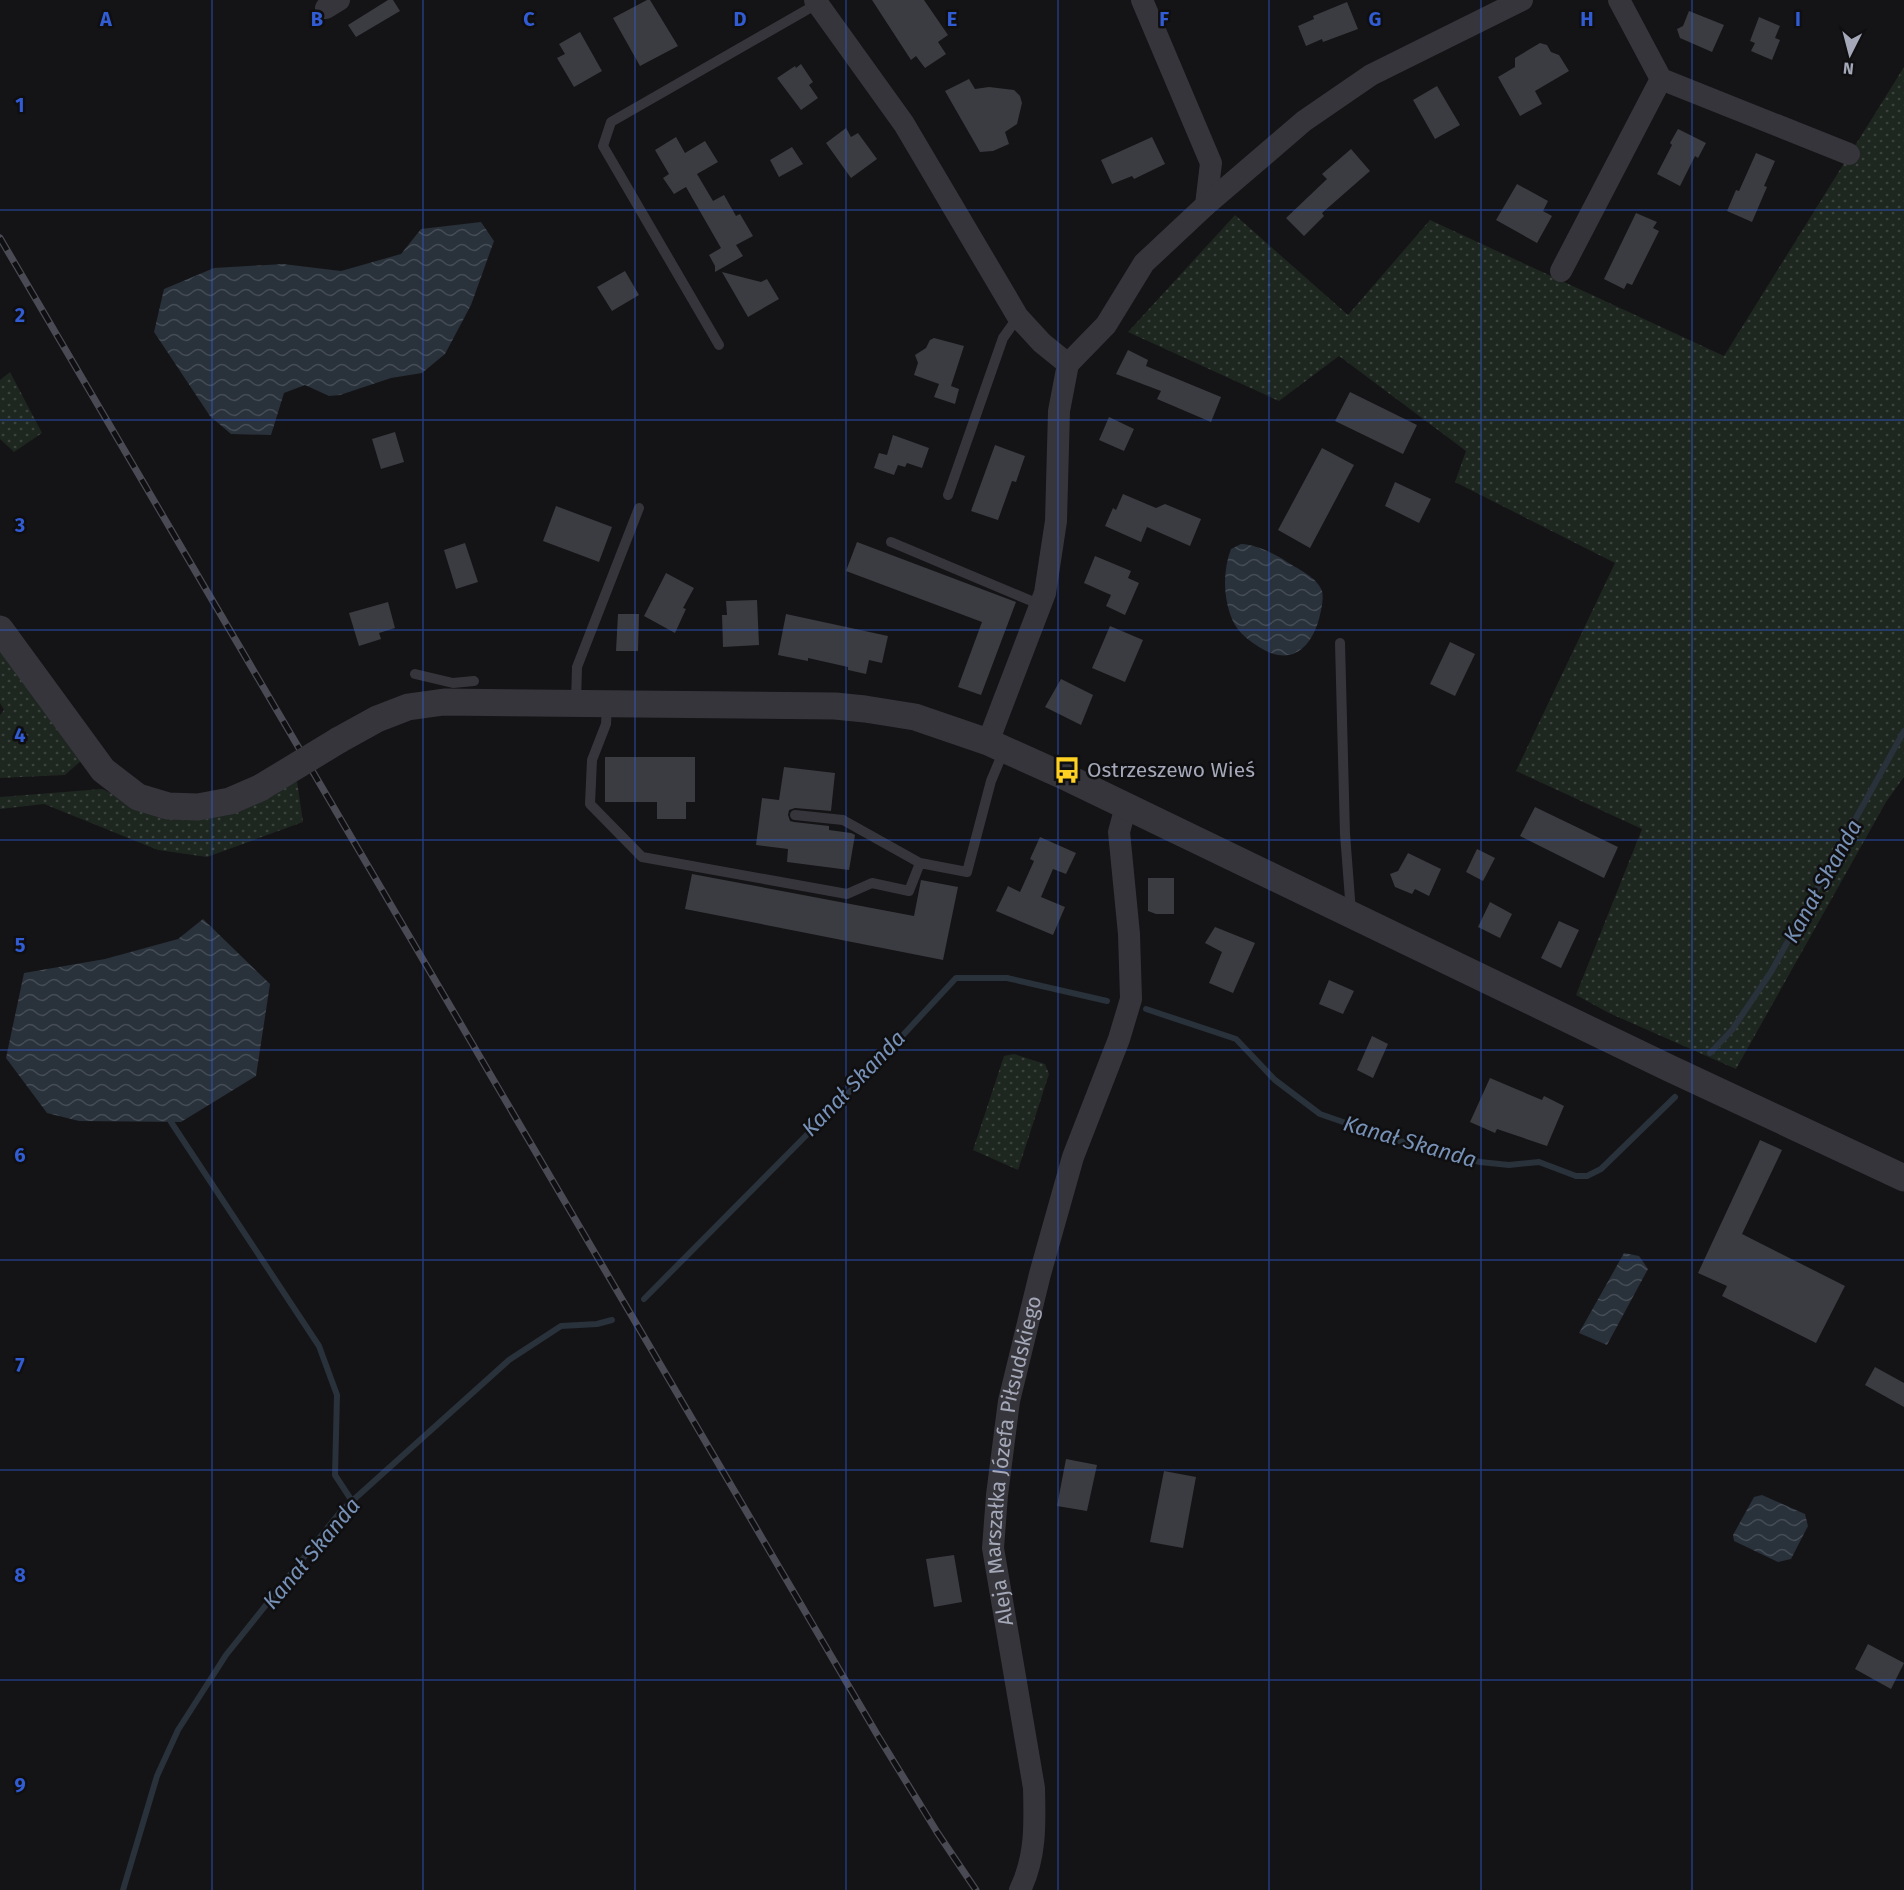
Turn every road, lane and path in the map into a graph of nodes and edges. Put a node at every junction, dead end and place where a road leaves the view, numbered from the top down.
1 (1142, 0) edge
2 (1522, 0) edge
3 (1619, 0) edge
4 (816, 2) edge
5 (1661, 79) junction
6 (1849, 154) dead end
7 (1206, 205) junction
8 (1562, 271) dead end
9 (1018, 317) junction
10 (719, 345) dead end
11 (1068, 364) junction
12 (948, 495) dead end
13 (639, 508) dead end
14 (891, 542) dead end
15 (1041, 605) junction
16 (0, 628) edge
17 (1340, 643) dead end
18 (415, 674) dead end
19 (463, 689) junction
20 (576, 702) junction
21 (607, 703) junction
22 (997, 745) junction
23 (1126, 806) junction
24 (795, 815) dead end
25 (920, 863) junction
26 (1351, 915) junction
27 (1904, 1178) edge
28 (1020, 1890) edge

1 - 7 street
2 - 7 street
3 - 5 street
4 - 9 street
4 - 10 lane
5 - 6 street
5 - 8 street
7 - 11 street
9 - 11 street
9 - 12 lane
11 - 15 street
13 - 20 lane
14 - 15 lane
15 - 22 street
16 - 19 street, bridge
17 - 26 lane
18 - 19 lane
19 - 20 street
20 - 21 street
21 - 22 street
21 - 25 lane
22 - 23 street
22 - 25 lane
23 - 26 street
23 - 28 street, Aleja Marszałka Józefa Piłsudskiego
24 - 25 lane
26 - 27 street

